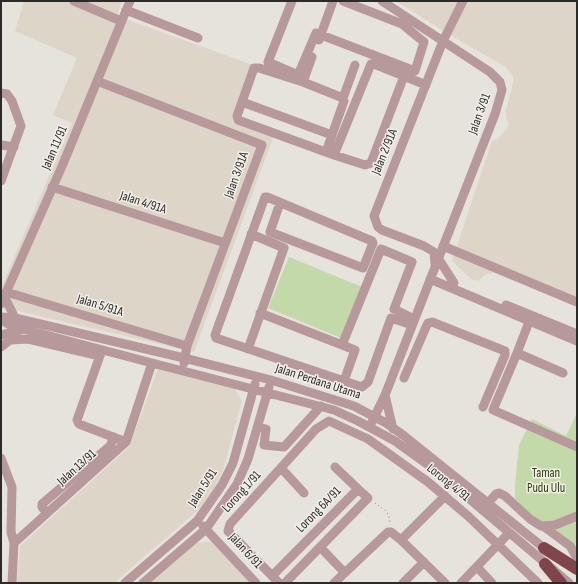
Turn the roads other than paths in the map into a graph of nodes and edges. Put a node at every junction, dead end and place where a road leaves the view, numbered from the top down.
1 (74, 1) edge
2 (130, 1) edge
3 (292, 1) edge
4 (333, 1) edge
5 (343, 1) edge
6 (382, 1) edge
7 (463, 1) edge
8 (126, 10) junction
9 (121, 21) junction
10 (320, 35) junction
11 (198, 38) dead end
12 (443, 41) junction
13 (355, 65) dead end
14 (404, 76) junction
15 (97, 82) junction
16 (303, 82) junction
17 (426, 85) junction
18 (1, 93) edge
19 (343, 98) junction
20 (242, 102) junction
21 (332, 135) junction
22 (1, 145) edge
23 (14, 147) junction
24 (330, 153) junction
25 (1, 181) edge
26 (52, 187) junction
27 (280, 203) junction
28 (448, 233) junction
29 (251, 234) junction
30 (225, 243) junction
31 (424, 246) junction
32 (443, 246) junction
33 (433, 273) junction
34 (453, 285) junction
35 (4, 297) edge
36 (577, 302) edge
37 (260, 313) junction
38 (15, 318) junction
39 (1, 319) edge
40 (413, 322) junction
41 (529, 322) junction
42 (28, 330) junction
43 (577, 334) edge
44 (1, 335) edge
45 (577, 341) edge
46 (342, 345) junction
47 (187, 346) junction
48 (1, 347) edge
49 (248, 349) junction
50 (101, 353) junction
51 (517, 353) junction
52 (184, 358) junction
53 (152, 363) junction
54 (563, 373) dead end
55 (200, 375) junction
56 (258, 377) junction
57 (404, 378) dead end
58 (271, 380) junction
59 (344, 381) junction
60 (240, 385) junction
61 (254, 388) junction
62 (268, 392) junction
63 (385, 395) junction
64 (288, 397) junction
65 (249, 403) junction
66 (264, 406) junction
67 (321, 406) junction
68 (483, 407) dead end
69 (374, 416) junction
70 (329, 421) joint
71 (369, 426) junction
72 (258, 427) junction
73 (393, 429) junction
74 (114, 437) junction
75 (126, 442) junction
76 (577, 447) edge
77 (1, 458) edge
78 (335, 467) dead end
79 (281, 468) junction
80 (438, 473) junction
81 (428, 482) junction
82 (358, 489) junction
83 (304, 493) dead end
84 (445, 496) junction
85 (488, 503) junction
86 (47, 513) junction
87 (577, 516) edge
88 (214, 520) junction
89 (197, 521) junction
90 (541, 526) junction
91 (206, 529) junction
92 (509, 533) junction
93 (215, 538) junction
94 (193, 540) junction
95 (401, 540) junction
96 (14, 543) junction
97 (498, 544) junction
98 (321, 548) junction
99 (544, 548) junction
100 (250, 553) junction
101 (577, 558) edge
102 (424, 562) junction
103 (239, 564) junction
104 (545, 564) junction
105 (477, 567) junction
106 (577, 569) edge
107 (344, 572) junction
108 (272, 576) junction
109 (577, 576) edge
110 (12, 583) edge
111 (125, 583) edge
112 (143, 583) edge
113 (256, 583) edge
114 (279, 583) edge
115 (285, 583) edge
116 (334, 583) edge
117 (403, 583) edge
118 (445, 583) edge
119 (461, 583) edge
120 (492, 583) edge
121 (538, 583) edge
122 (561, 583) edge
123 (569, 583) edge

1 - 9 street
2 - 8 street, Jalan 11/91
3 - 10 street
4 - 10 street
5 - 10 street
6 - 12 street, Jalan 3/91
7 - 12 street, Jalan 2/91A
8 - 9 street, Jalan 11/91
8 - 11 street
9 - 15 street, Jalan 11/91
10 - 16 street
12 - 17 street, Jalan 2/91A
12 - 28 street, Jalan 3/91
13 - 19 street
14 - 17 street
14 - 24 street
14 - 24 street
15 - 26 street, Jalan 11/91
15 - 30 street, Jalan 3/91A
16 - 19 street
16 - 20 street
17 - 31 street, Jalan 2/91A
18 - 23 street
19 - 21 street
20 - 21 street
20 - 24 street
21 - 24 street
22 - 23 street
23 - 25 street
26 - 30 street, Jalan 4/91A
26 - 35 street, Jalan 11/91
27 - 27 street
27 - 29 street
28 - 31 street
28 - 32 street, Jalan 3/91
29 - 37 street
29 - 49 street
30 - 47 street, Jalan 3/91A
31 - 33 street
32 - 33 street, Jalan 3/91
32 - 36 street
33 - 34 street
33 - 34 street
33 - 34 street
33 - 40 street, Jalan 3/91
34 - 41 street
34 - 43 street
35 - 38 street
35 - 47 street, Jalan 5/91A
37 - 46 street
37 - 49 street
38 - 39 street, Jalan Perdana Utama
38 - 52 street, Jalan Perdana Utama
39 - 42 street, Jalan Perdana Utama
40 - 46 street
40 - 59 street
40 - 63 street, Jalan 3/91
41 - 45 street
41 - 51 street
42 - 44 street
42 - 50 street, Jalan Perdana Utama
46 - 59 street
47 - 52 street, Jalan 3/91A
48 - 50 street
49 - 59 street
50 - 53 street, Jalan Perdana Utama
50 - 74 street
51 - 54 street
51 - 76 street
52 - 55 street
52 - 56 street, Jalan Perdana Utama
53 - 55 street, Jalan Perdana Utama
53 - 75 street, Jalan 13/91
55 - 60 street, Jalan Perdana Utama
56 - 58 street, Jalan Perdana Utama
56 - 61 street, Jalan 5/91
57 - 68 street
58 - 62 street, Jalan 5/91
58 - 69 street, Jalan Perdana Utama
60 - 61 street, Jalan Perdana Utama
60 - 65 street
61 - 62 street, Jalan Perdana Utama
61 - 65 street, Jalan 5/91
62 - 64 street, Jalan Perdana Utama
62 - 66 street, Jalan 5/91
63 - 69 street, Jalan 3/91
63 - 73 street
64 - 66 street
64 - 67 street, Jalan Perdana Utama
65 - 89 street, Jalan 5/91
66 - 72 street, Jalan 5/91
67 - 71 street, Jalan Perdana Utama
67 - 72 street
69 - 71 street, Jalan 3/91
69 - 73 street, Jalan Perdana Utama
70 - 79 street, Lorong 1/91
70 - 81 street, Lorong 4/91
71 - 80 street, Jalan Perdana Utama
72 - 88 street, Jalan 5/91
73 - 85 street, Jalan Perdana Utama
74 - 75 street
74 - 86 street
75 - 86 street, Jalan 13/91
77 - 96 street
78 - 82 street
79 - 83 street
79 - 100 street, Lorong 1/91
80 - 81 street
80 - 92 street, Jalan Perdana Utama
81 - 84 street, Lorong 4/91
82 - 98 street, Lorong 6A/91
82 - 108 street, Lorong 6A/91
84 - 95 street
84 - 97 street, Lorong 4/91
85 - 90 street
85 - 99 street, Jalan Perdana Utama
86 - 96 street, Jalan 13/91
87 - 90 street
88 - 91 street, Jalan 5/91
88 - 93 street
89 - 91 street, Jalan 6/91
89 - 111 street, Jalan 5/91
90 - 101 street
91 - 93 street, Jalan 6/91
91 - 94 street, Jalan 5/91
92 - 97 street
92 - 104 street, Jalan Perdana Utama
93 - 94 street
93 - 103 street, Jalan 6/91
94 - 112 street, Jalan 5/91
95 - 102 street
95 - 107 street
96 - 110 street
97 - 105 street
97 - 121 street, Lorong 4/91
98 - 107 street
98 - 115 street, Lorong 6A/91
99 - 106 highway
99 - 109 street, Jalan Perdana Utama
100 - 103 street
100 - 108 street, Lorong 1/91
102 - 117 street
102 - 118 street
103 - 113 street, Jalan 6/91
104 - 122 highway
104 - 123 street, Jalan Perdana Utama
105 - 119 street
105 - 120 street
107 - 116 street
108 - 114 street, Lorong 1/91

